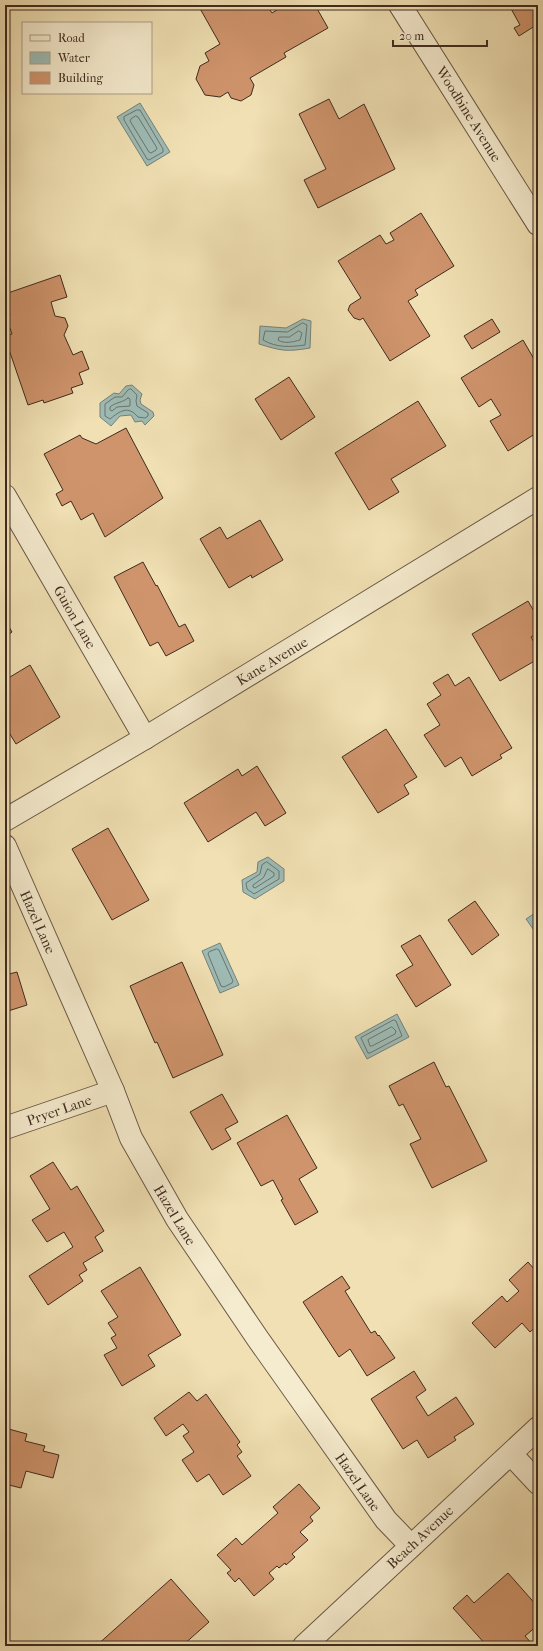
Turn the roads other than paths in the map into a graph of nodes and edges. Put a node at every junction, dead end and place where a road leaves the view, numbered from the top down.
1 (400, 5) edge
2 (538, 224) edge
3 (5, 496) edge
4 (538, 498) edge
5 (145, 738) junction
6 (5, 820) edge
7 (5, 846) edge
8 (112, 1091) junction
9 (5, 1128) edge
10 (538, 1428) edge
11 (511, 1454) junction
12 (538, 1483) edge
13 (411, 1546) junction
14 (304, 1646) edge

1 - 2 street, Woodbine Avenue
3 - 5 street, Guion Lane
4 - 5 street, Kane Avenue
5 - 6 street, Kane Avenue
7 - 8 street, Hazel Lane
8 - 9 street, Pryer Lane
8 - 13 street, Hazel Lane
10 - 11 street, Beach Avenue
11 - 12 street
11 - 13 street, Beach Avenue
13 - 14 street, Beach Avenue

